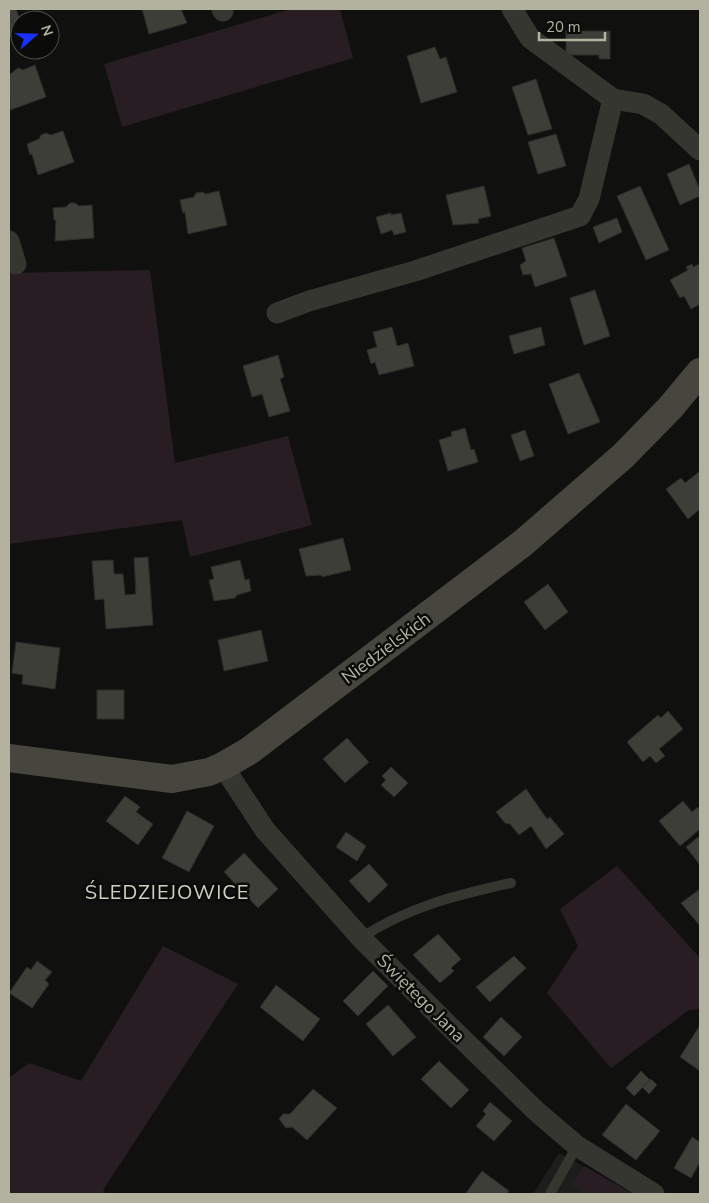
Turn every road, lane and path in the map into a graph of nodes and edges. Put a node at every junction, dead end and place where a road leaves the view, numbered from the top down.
1 (512, 9) edge
2 (614, 98) junction
3 (700, 150) edge
4 (9, 241) edge
5 (16, 264) dead end
6 (278, 313) dead end
7 (700, 372) edge
8 (9, 758) edge
9 (223, 766) junction
10 (511, 883) dead end
11 (361, 938) junction
12 (577, 1146) junction
13 (550, 1194) edge
14 (654, 1194) edge

1 - 2 street
2 - 3 street
2 - 6 street
4 - 5 street
7 - 9 street, Niedzielskich
8 - 9 street, Niedzielskich
9 - 11 street, Świętego Jana
10 - 11 lane
11 - 12 street, Świętego Jana
12 - 13 lane
12 - 14 street, Świętego Jana

